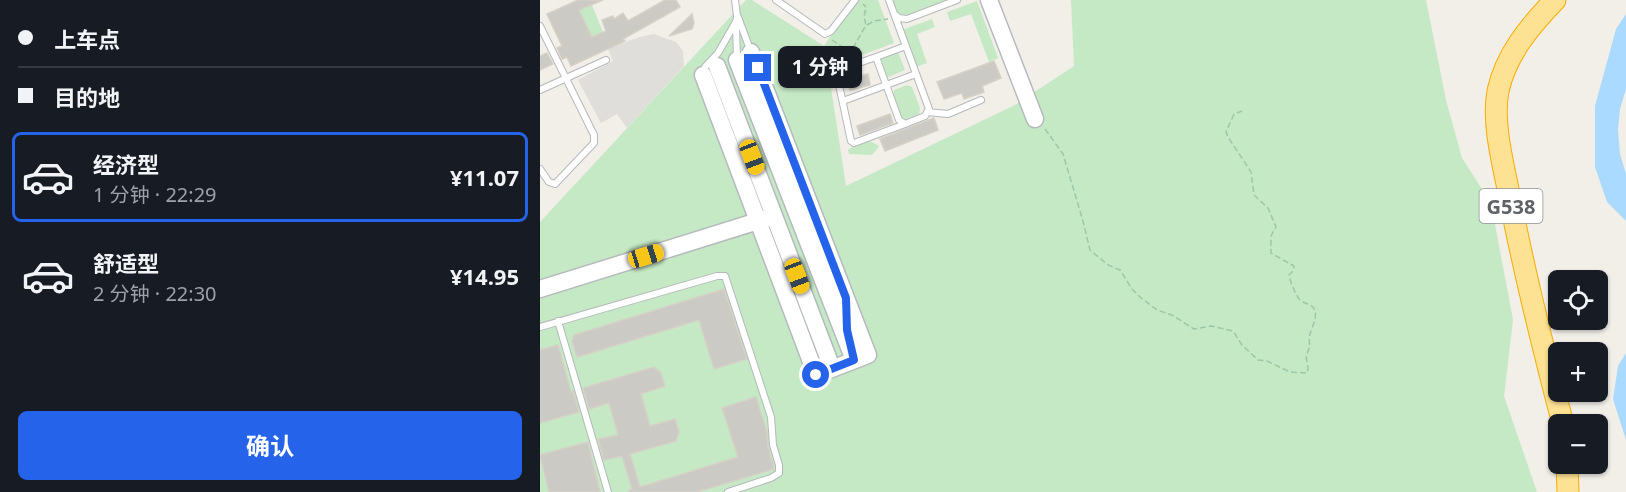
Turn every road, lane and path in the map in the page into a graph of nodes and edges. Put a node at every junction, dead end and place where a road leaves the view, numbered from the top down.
1 (735, 0) edge
2 (776, 0) edge
3 (855, 0) edge
4 (889, 0) edge
5 (957, 0) edge
6 (989, 0) edge
7 (1555, 0) edge
8 (862, 3) dead end
9 (895, 17) junction
10 (737, 18) junction
11 (866, 25) junction
12 (540, 26) edge
13 (825, 34) junction
14 (906, 46) junction
15 (853, 48) junction
16 (720, 50) junction
17 (744, 56) junction
18 (876, 57) junction
19 (606, 60) dead end
20 (864, 61) junction
21 (710, 71) junction
22 (916, 74) junction
23 (566, 79) junction
24 (886, 85) junction
25 (540, 90) edge
26 (729, 98) junction
27 (981, 100) dead end
28 (843, 101) junction
29 (1242, 111) dead end
30 (927, 112) junction
31 (717, 114) junction
32 (1035, 119) joint
33 (905, 124) junction
34 (540, 169) edge
35 (806, 215) junction
36 (766, 218) junction
37 (797, 276) junction
38 (540, 289) edge
39 (558, 321) junction
40 (540, 327) edge
41 (801, 336) junction
42 (858, 354) junction
43 (832, 368) junction
44 (1560, 414) edge
45 (1567, 474) edge
46 (608, 492) edge
47 (728, 492) edge
48 (1568, 492) edge

1 - 10 lane
2 - 13 lane
3 - 13 lane
4 - 9 lane
5 - 9 lane
6 - 32 main road
7 - 44 highway, G538
8 - 11 path
9 - 11 path
9 - 14 lane
10 - 16 lane
10 - 17 lane
10 - 17 lane
11 - 15 path
12 - 23 lane
13 - 15 path
14 - 18 lane
14 - 22 lane
15 - 20 path
16 - 21 lane
16 - 21 lane
17 - 35 main road
18 - 20 lane
18 - 24 lane
19 - 23 lane
20 - 28 lane
21 - 26 main road
21 - 31 main road
22 - 24 lane
22 - 30 lane
23 - 25 lane
23 - 34 lane
24 - 28 lane
24 - 33 lane
26 - 31 main road
26 - 36 main road
27 - 30 lane
28 - 33 lane
29 - 32 path
30 - 33 lane
31 - 36 main road
35 - 36 main road
35 - 42 main road
35 - 42 main road
36 - 37 main road
36 - 38 main road
36 - 41 main road
37 - 41 main road
37 - 43 main road
39 - 40 lane
39 - 46 lane
39 - 47 lane
41 - 43 main road
42 - 43 main road
45 - 48 highway

